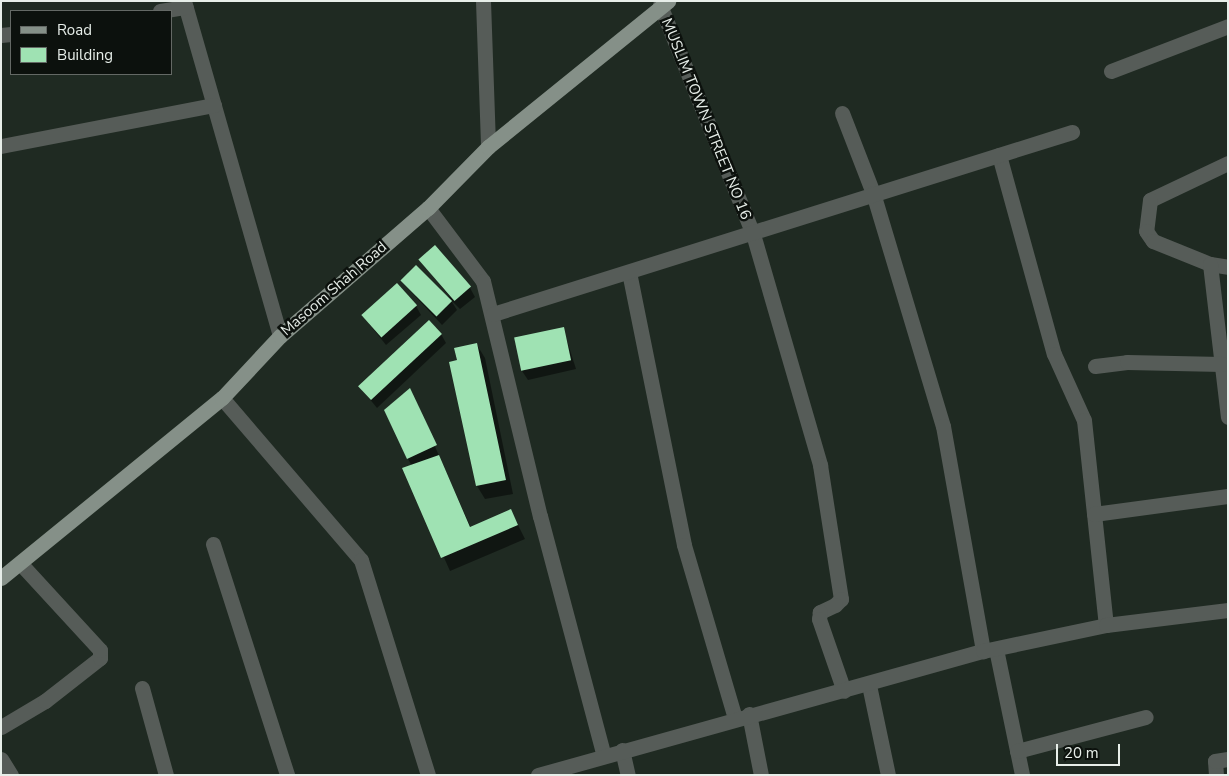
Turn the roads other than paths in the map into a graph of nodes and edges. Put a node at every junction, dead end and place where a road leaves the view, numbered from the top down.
1 (483, 1) edge
2 (664, 3) edge
3 (185, 4) edge
4 (164, 10) edge
5 (1228, 26) edge
6 (1111, 71) dead end
7 (214, 106) junction
8 (842, 113) dead end
9 (1072, 132) dead end
10 (1, 146) edge
11 (488, 147) junction
12 (999, 155) junction
13 (1228, 163) edge
14 (873, 193) junction
15 (428, 208) junction
16 (753, 234) junction
17 (1210, 264) junction
18 (1228, 267) edge
19 (629, 272) junction
20 (492, 314) junction
21 (280, 336) junction
22 (1222, 364) junction
23 (1095, 366) dead end
24 (222, 398) junction
25 (1228, 418) edge
26 (1228, 496) edge
27 (1094, 514) junction
28 (213, 544) dead end
29 (20, 563) junction
30 (1, 578) edge
31 (1228, 610) edge
32 (1106, 625) junction
33 (990, 650) junction
34 (869, 685) junction
35 (142, 688) dead end
36 (844, 691) junction
37 (742, 716) junction
38 (1146, 717) dead end
39 (1, 727) edge
40 (622, 750) junction
41 (1017, 751) junction
42 (604, 756) junction
43 (1, 759) edge
44 (1228, 759) edge
45 (11, 775) edge
46 (166, 775) edge
47 (287, 775) edge
48 (428, 775) edge
49 (538, 775) edge
50 (628, 775) edge
51 (761, 775) edge
52 (888, 775) edge
53 (1022, 775) edge
54 (1216, 775) edge

1 - 11 street
2 - 11 main road, Masoom Shah Road
2 - 16 street, MUSLIM TOWN STREET NO 16
3 - 4 street
3 - 7 street
5 - 6 street
7 - 10 street
7 - 21 street
8 - 14 street
9 - 12 street
11 - 15 main road, Masoom Shah Road
12 - 14 street
12 - 27 street
13 - 17 street
14 - 16 street
14 - 33 street
15 - 20 street
15 - 21 main road, Masoom Shah Road
16 - 19 street
16 - 36 street, MUSLIM TOWN STREET NO 16
17 - 18 street
17 - 22 street
19 - 20 street
19 - 37 street
20 - 42 street
21 - 24 main road, Masoom Shah Road
22 - 23 street
22 - 25 street
24 - 29 main road, Masoom Shah Road
24 - 48 street
26 - 27 street
27 - 32 street
28 - 47 street
29 - 30 main road, Masoom Shah Road
29 - 39 street
31 - 32 street
32 - 33 street
33 - 34 street
33 - 41 street
34 - 36 street
34 - 52 street
35 - 46 street
36 - 37 street
37 - 40 street
37 - 51 street
38 - 41 street
40 - 42 street
40 - 50 street
41 - 53 street
42 - 49 street
43 - 45 street
44 - 54 street

